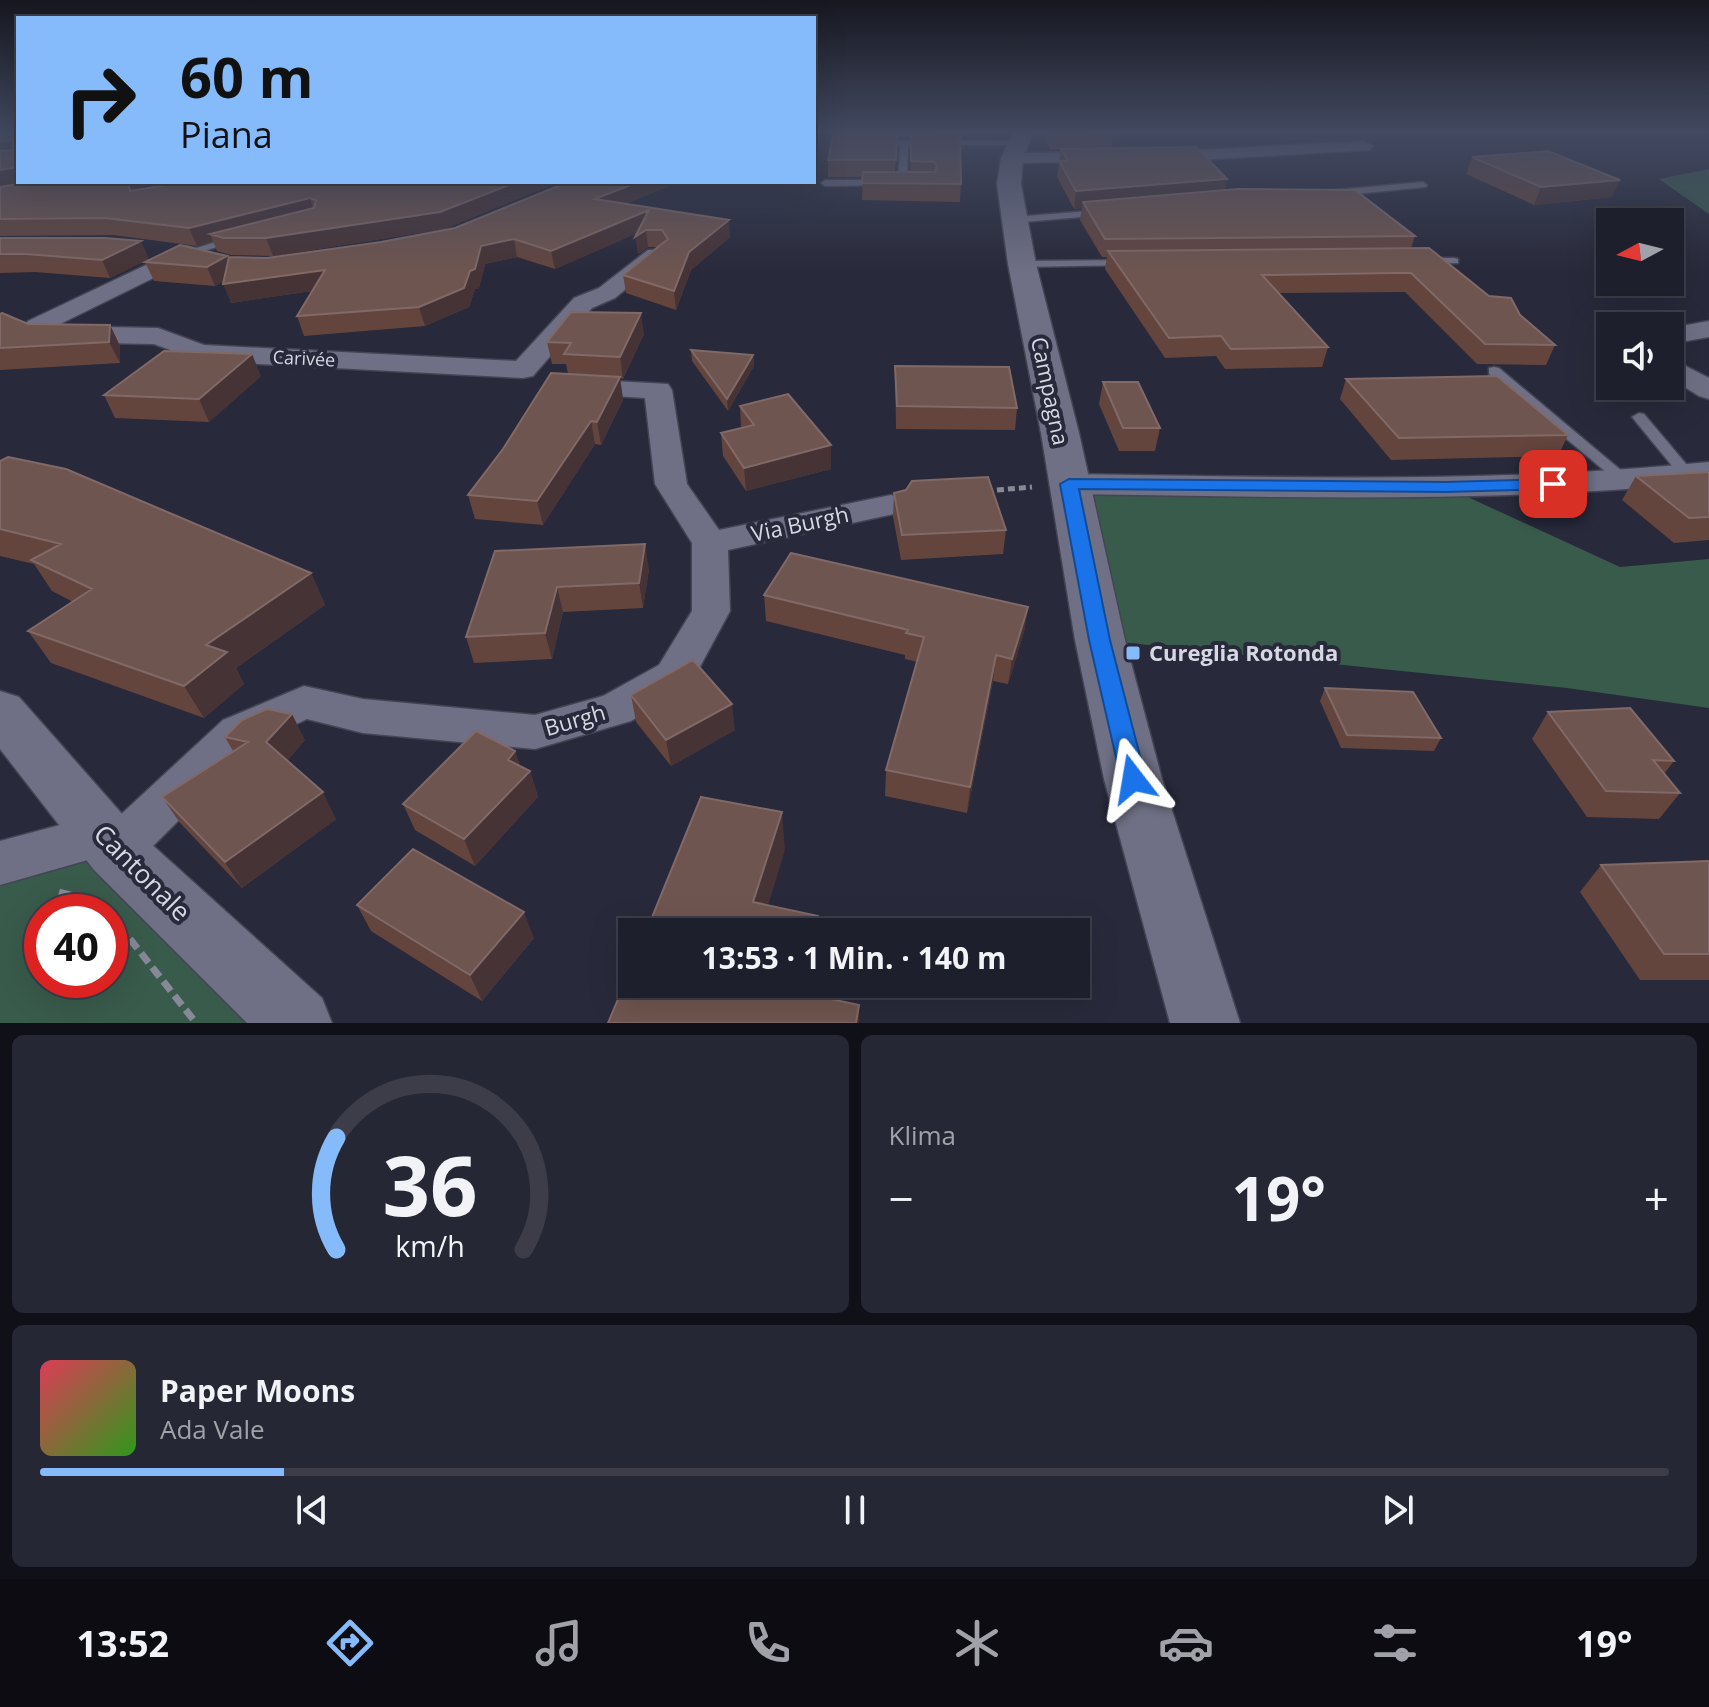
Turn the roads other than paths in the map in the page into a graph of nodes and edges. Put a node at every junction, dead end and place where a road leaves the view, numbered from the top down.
1 (902, 179) edge
2 (1010, 179) edge
3 (825, 183) dead end
4 (902, 183) junction
5 (930, 184) edge
6 (1423, 185) dead end
7 (1328, 193) edge
8 (1106, 213) edge
9 (253, 235) edge
10 (1018, 242) junction
11 (142, 248) edge
12 (186, 253) junction
13 (656, 255) edge
14 (1406, 261) edge
15 (1454, 261) dead end
16 (1134, 263) edge
17 (230, 265) edge
18 (1709, 329) edge
19 (1684, 333) edge
20 (1494, 371) dead end
21 (1684, 375) edge
22 (557, 386) edge
23 (1709, 390) edge
24 (1639, 417) dead end
25 (1702, 474) edge
26 (1624, 480) junction
27 (1069, 484) junction
28 (891, 505) edge
29 (710, 543) junction
30 (0, 711) edge
31 (0, 863) edge
32 (106, 864) junction
33 (297, 1023) edge
34 (1205, 1023) edge

1 - 4 lane
2 - 10 street, Campagna
3 - 4 lane
4 - 5 lane
6 - 7 lane
8 - 10 lane
9 - 12 lane
10 - 16 lane
10 - 27 street, Campagna
11 - 12 street
12 - 13 street, Carivée
12 - 17 street
14 - 15 lane
18 - 19 street
20 - 26 lane
21 - 23 street
22 - 29 street
24 - 25 lane
25 - 26 street
26 - 27 street
27 - 34 street, Campagna
28 - 29 street, Via Burgh
29 - 32 street, Burgh
30 - 32 street, Cantonale
31 - 32 street
32 - 33 street, Cantonale

